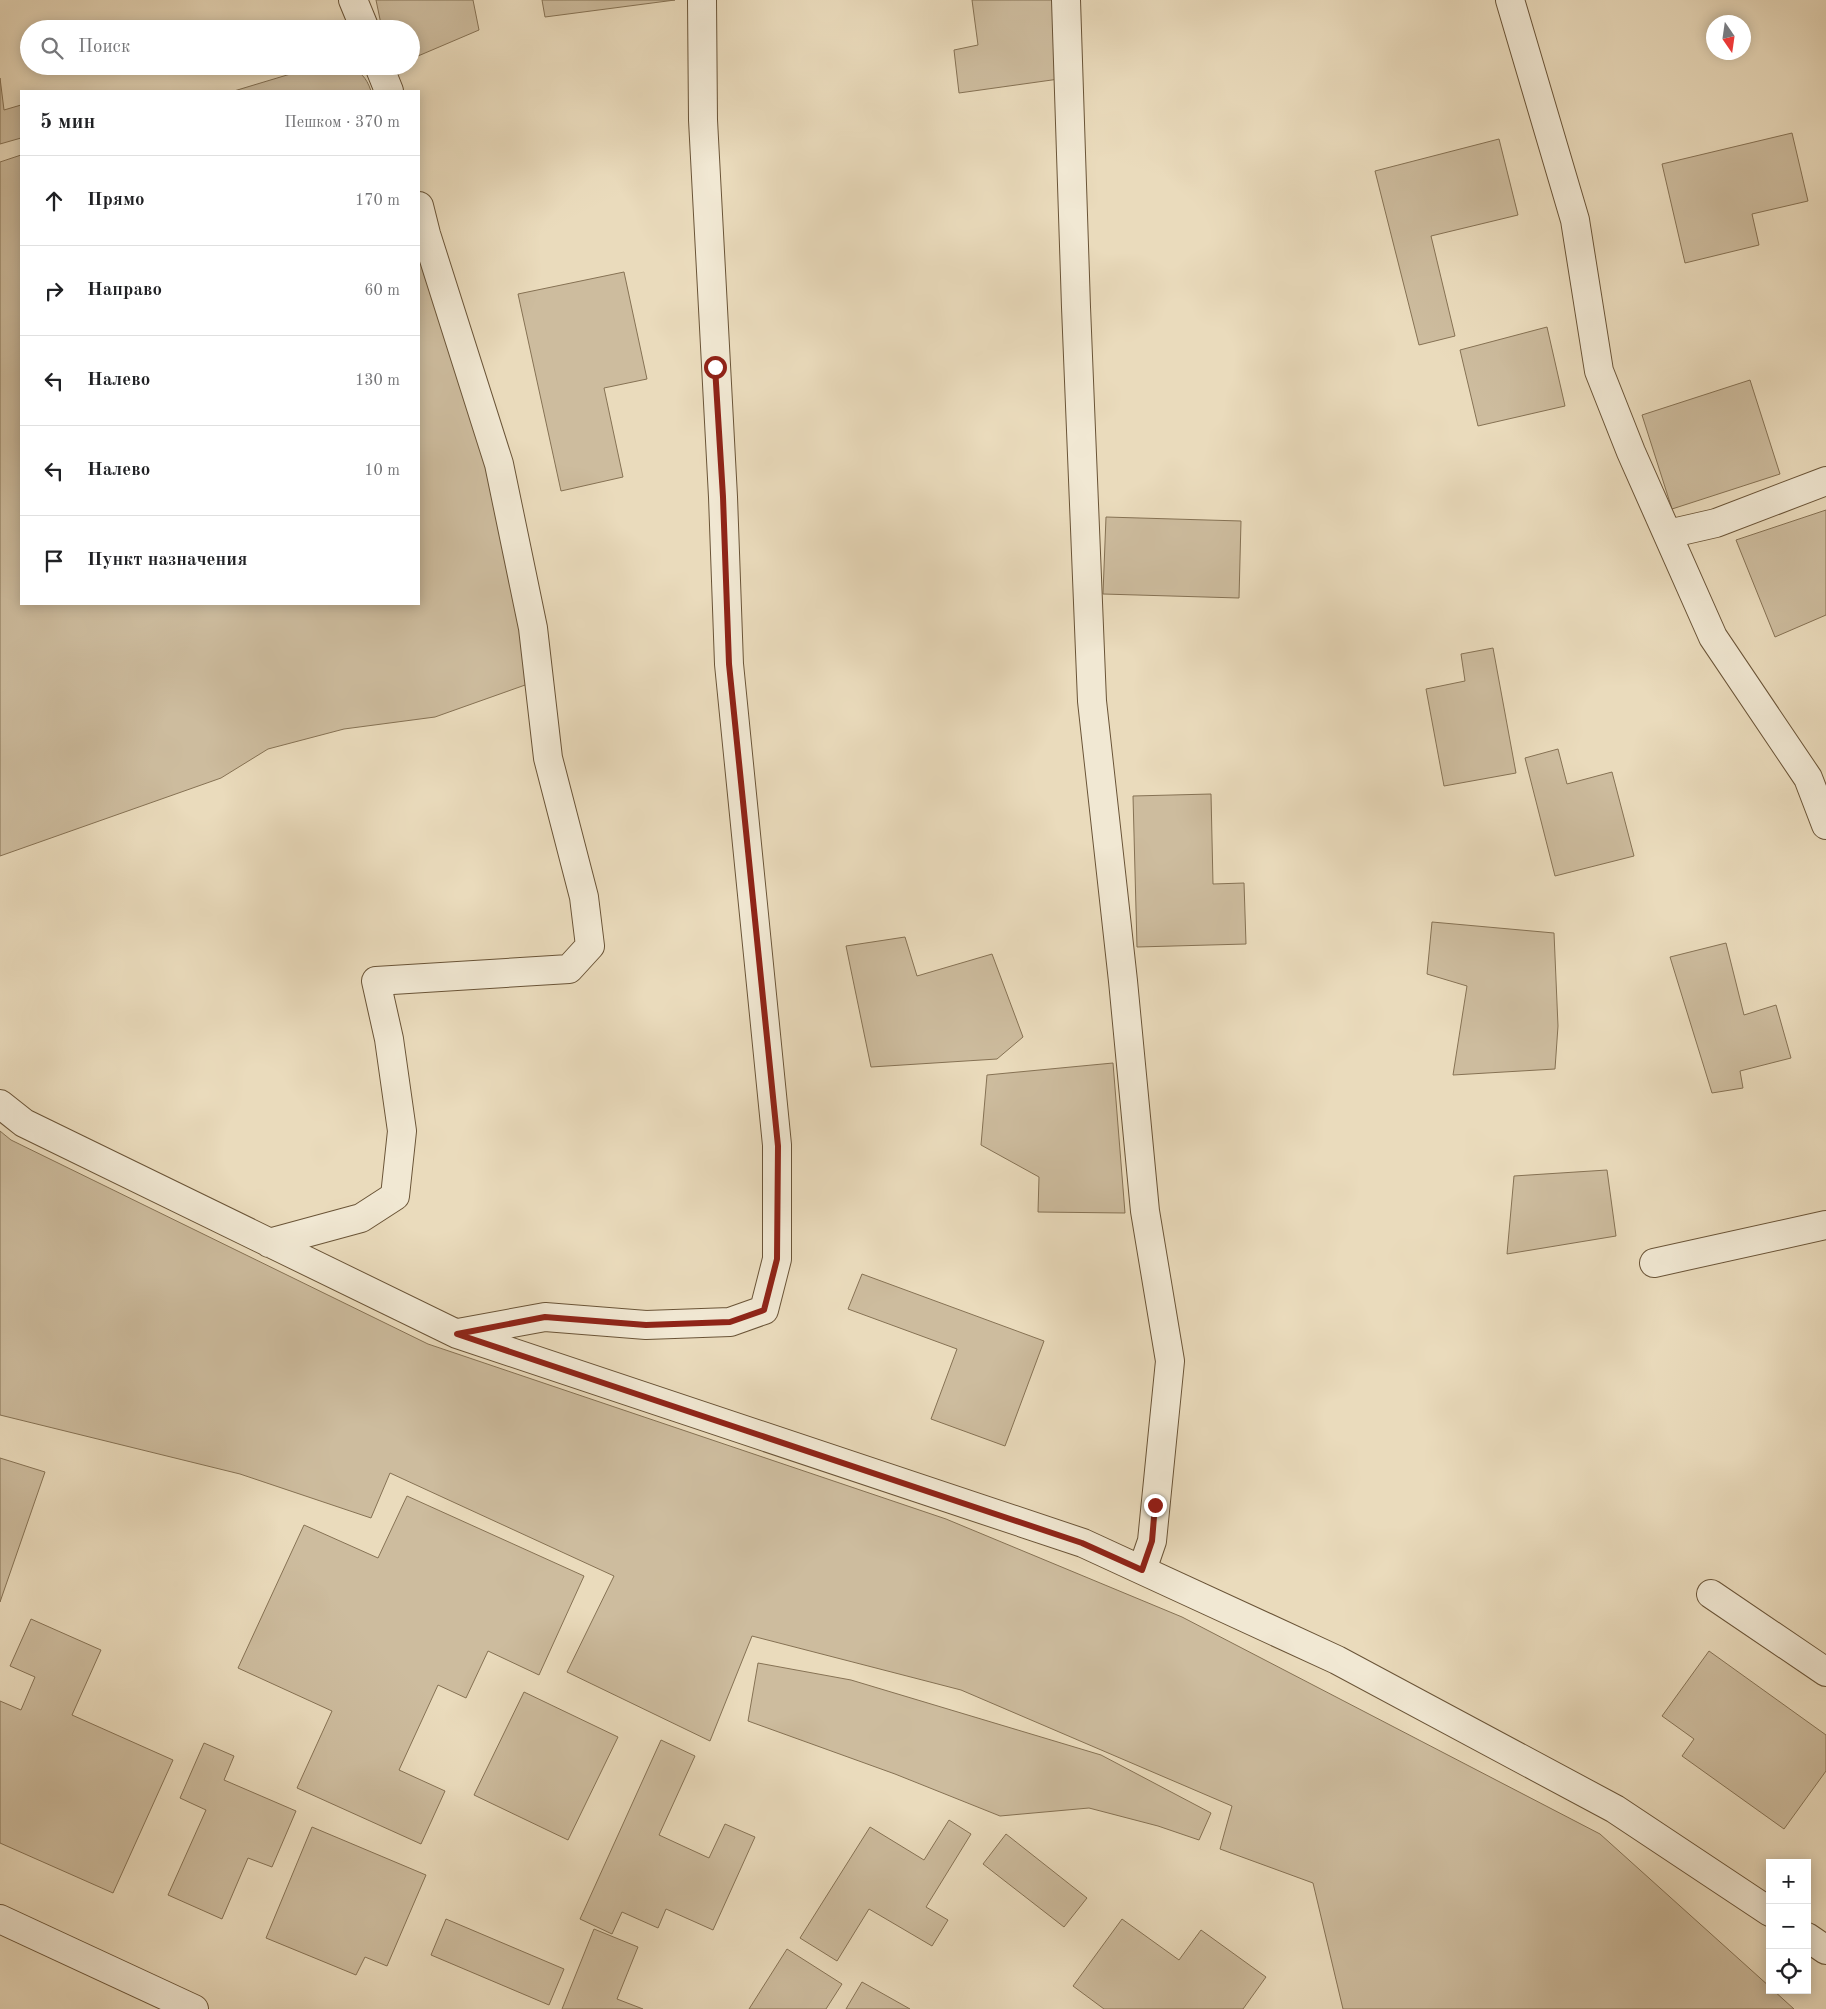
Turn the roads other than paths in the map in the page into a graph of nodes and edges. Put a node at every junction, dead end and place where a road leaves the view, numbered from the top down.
1 (354, 0) edge
2 (702, 0) edge
3 (1066, 0) edge
4 (1510, 0) edge
5 (362, 20) edge
6 (383, 75) edge
7 (389, 90) edge
8 (420, 209) edge
9 (1826, 481) edge
10 (1668, 534) junction
11 (1826, 825) edge
12 (0, 1104) edge
13 (1826, 1225) edge
14 (269, 1243) junction
15 (1654, 1263) dead end
16 (457, 1334) junction
17 (1142, 1570) junction
18 (1711, 1594) dead end
19 (1826, 1672) edge
20 (1766, 1909) edge
21 (0, 1919) edge
22 (1811, 1940) edge
23 (1826, 1950) edge
24 (194, 2009) edge

1 - 5 street
2 - 16 street
3 - 17 street
4 - 10 street
6 - 7 street
8 - 14 street
9 - 10 street
10 - 11 street
12 - 14 street
13 - 15 street
14 - 16 street
16 - 17 street
17 - 20 street
18 - 19 street
21 - 24 street
22 - 23 street

